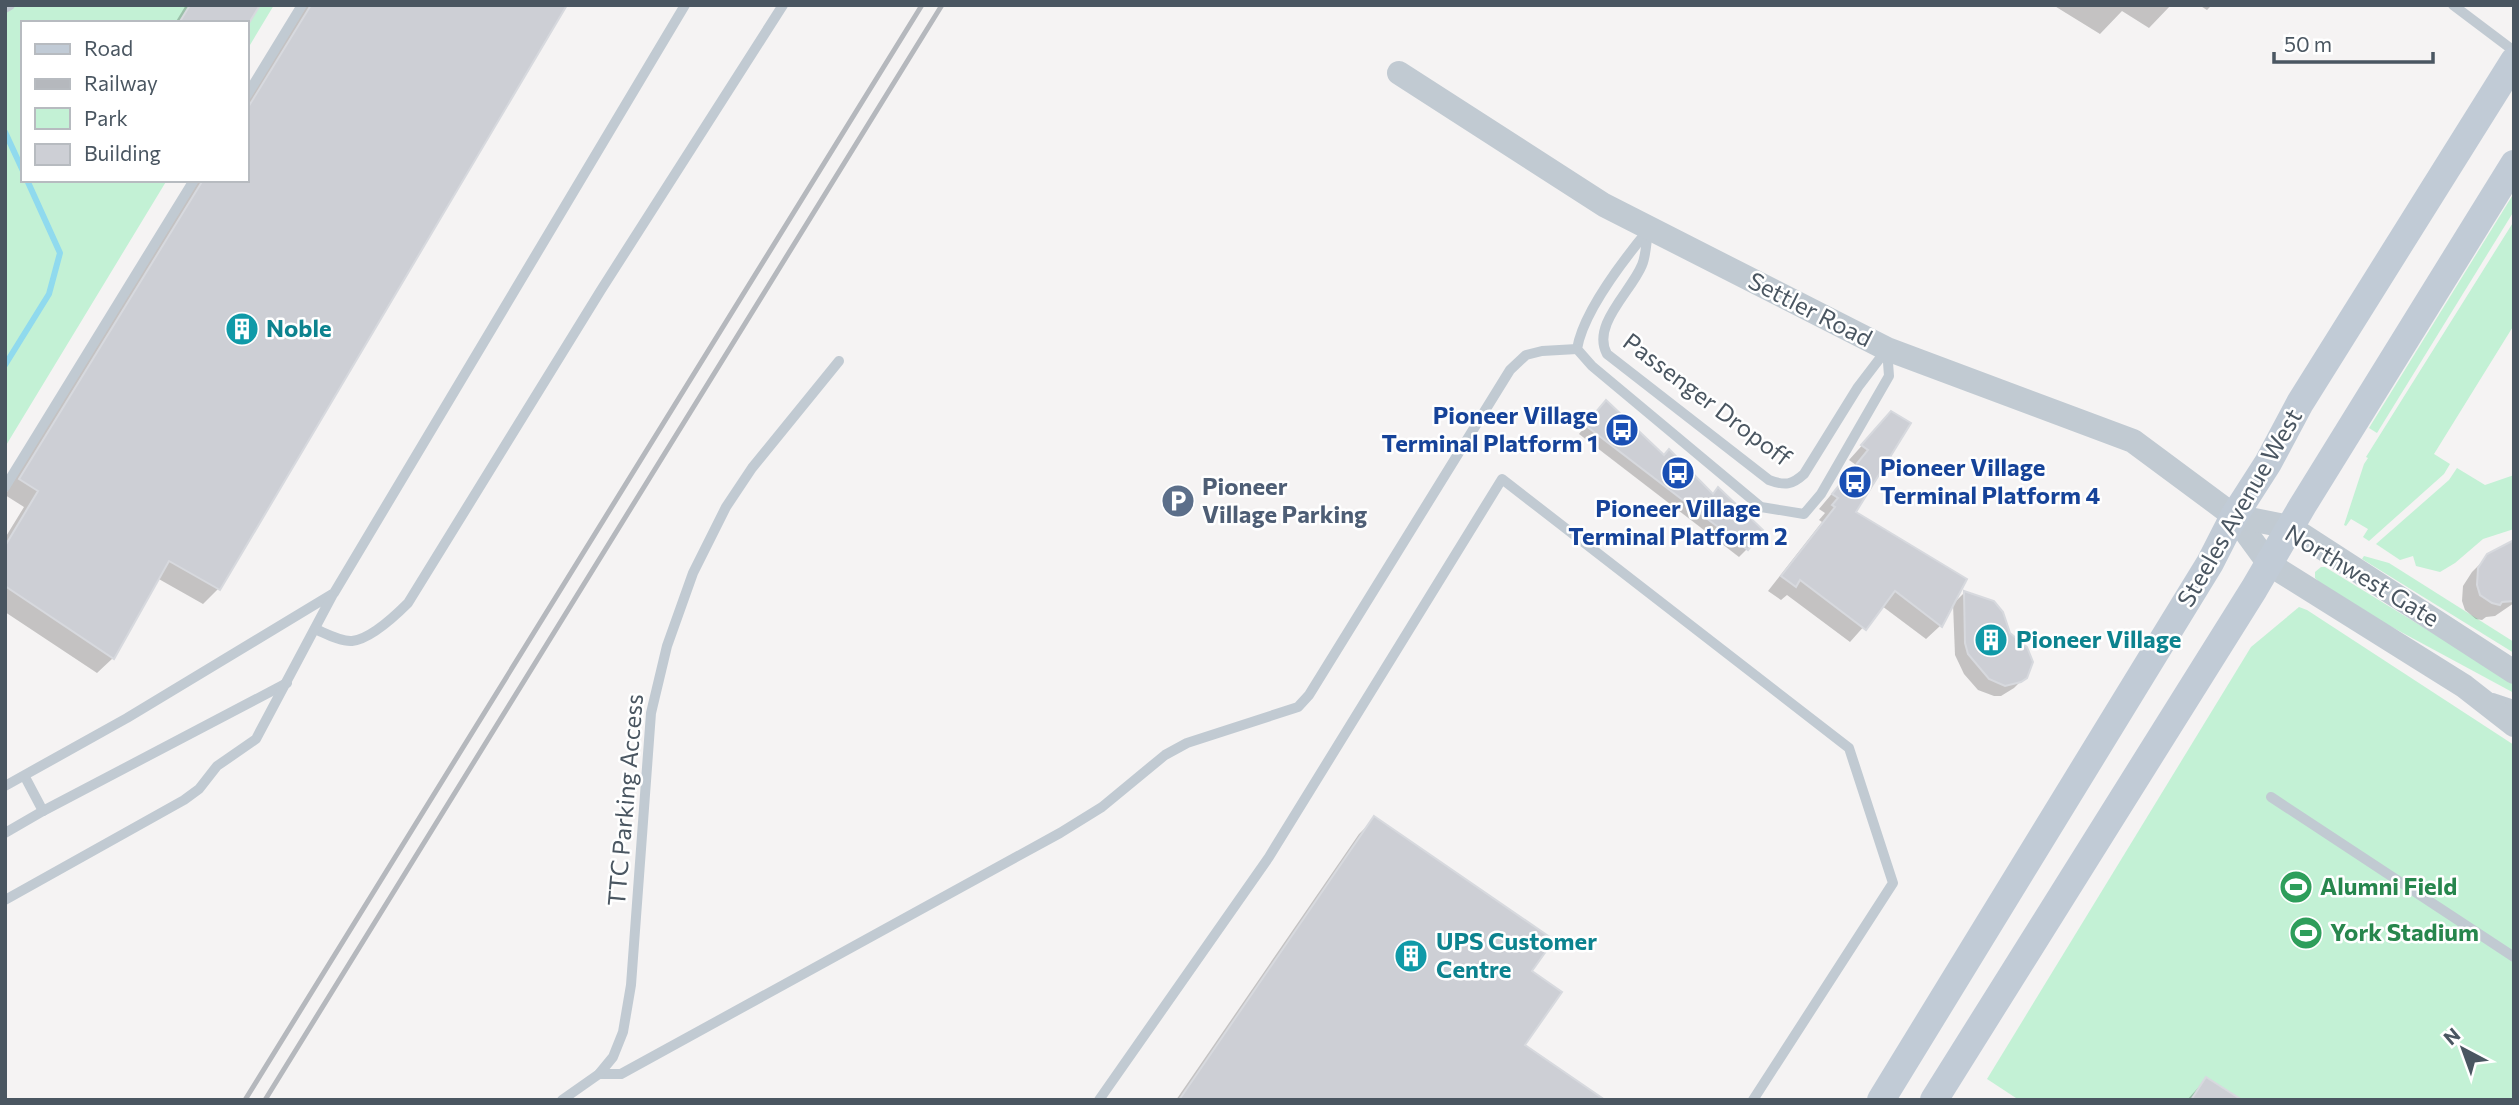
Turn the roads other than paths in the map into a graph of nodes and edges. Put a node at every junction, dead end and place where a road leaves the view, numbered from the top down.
1 (10, 5) edge
2 (302, 5) edge
3 (685, 5) edge
4 (783, 5) edge
5 (2453, 5) edge
6 (5, 8) edge
7 (2514, 51) edge
8 (2514, 61) edge
9 (1399, 73) dead end
10 (248, 93) edge
11 (2514, 164) edge
12 (193, 182) edge
13 (1648, 229) junction
14 (1577, 349) junction
15 (1887, 349) junction
16 (839, 361) dead end
17 (5, 487) edge
18 (2234, 516) junction
19 (2290, 527) junction
20 (2269, 564) junction
21 (334, 593) junction
22 (315, 629) junction
23 (2514, 672) edge
24 (287, 683) junction
25 (2464, 687) junction
26 (2514, 705) edge
27 (2514, 725) edge
28 (25, 777) junction
29 (5, 786) edge
30 (2271, 797) dead end
31 (43, 811) junction
32 (5, 833) edge
33 (5, 900) edge
34 (2514, 957) edge
35 (599, 1073) junction
36 (562, 1100) edge
37 (1099, 1100) edge
38 (1753, 1100) edge
39 (1881, 1100) edge
40 (1934, 1100) edge

1 - 6 lane
2 - 10 lane
3 - 21 lane
4 - 22 lane
5 - 7 lane
8 - 18 main road, Steeles Avenue West
9 - 13 street, Settler Road
11 - 19 main road, Steeles Avenue West
12 - 17 lane
13 - 14 lane
13 - 15 street, Settler Road
13 - 15 lane, Passenger Dropoff
14 - 15 lane
14 - 35 lane
15 - 18 street, Settler Road
16 - 35 lane, TTC Parking Access
18 - 19 street, Northwest Gate
18 - 20 street, Northwest Gate
18 - 39 main road, Steeles Avenue West
19 - 20 main road, Steeles Avenue West
19 - 23 street, Northwest Gate
20 - 25 street, Northwest Gate
20 - 40 main road, Steeles Avenue West
21 - 22 lane
21 - 28 lane
22 - 24 lane
24 - 31 lane
24 - 33 lane
25 - 26 lane, Northwest Gate
25 - 27 street, Northwest Gate
28 - 29 lane
28 - 31 lane
30 - 34 lane
31 - 32 lane
35 - 36 lane, TTC Parking Access
37 - 38 lane

